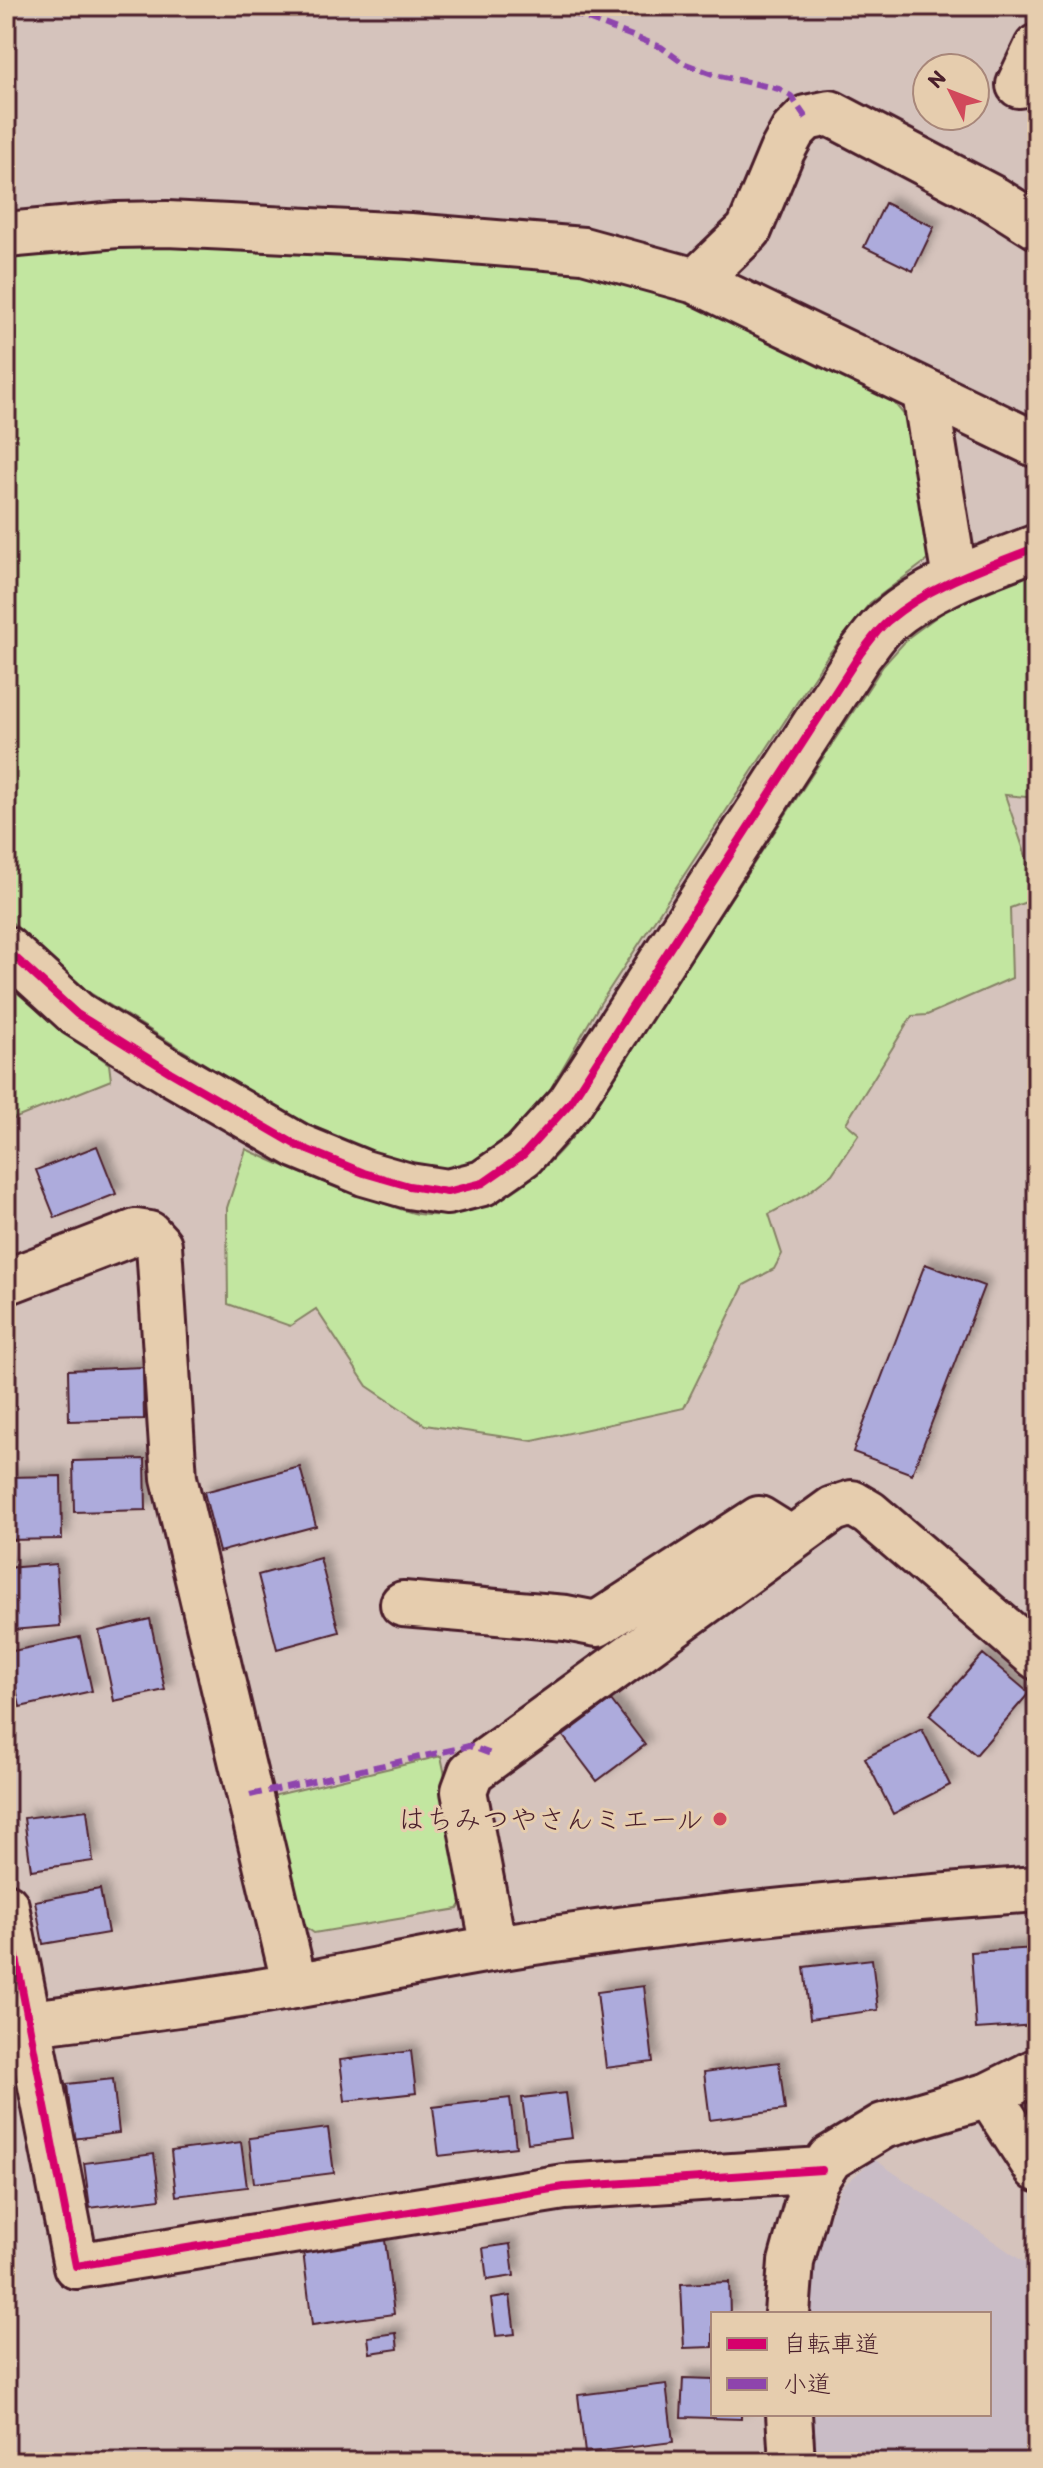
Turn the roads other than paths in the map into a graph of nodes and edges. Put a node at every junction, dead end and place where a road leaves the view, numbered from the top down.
1 (1037, 226) edge
2 (6, 235) edge
3 (696, 281) junction
4 (925, 393) junction
5 (1037, 445) edge
6 (1037, 547) edge
7 (955, 580) junction
8 (6, 949) edge
9 (6, 1282) edge
10 (791, 1539) junction
11 (403, 1604) dead end
12 (1037, 1657) edge
13 (1037, 1889) edge
14 (6, 1906) edge
15 (494, 1948) junction
16 (295, 1986) junction
17 (16, 2025) edge
18 (1037, 2071) edge
19 (989, 2095) junction
20 (1037, 2169) edge
21 (822, 2170) junction
22 (787, 2312) edge
23 (789, 2416) edge
24 (792, 2462) edge

1 - 3 street
2 - 3 street
3 - 4 street
4 - 5 street
4 - 7 street
6 - 7 street
7 - 8 street
9 - 16 street
10 - 11 street
10 - 12 street
10 - 15 street
13 - 15 street
14 - 17 street
15 - 16 street
16 - 17 street
17 - 21 street
18 - 19 street
19 - 20 street
19 - 21 street
21 - 22 street
23 - 24 street

